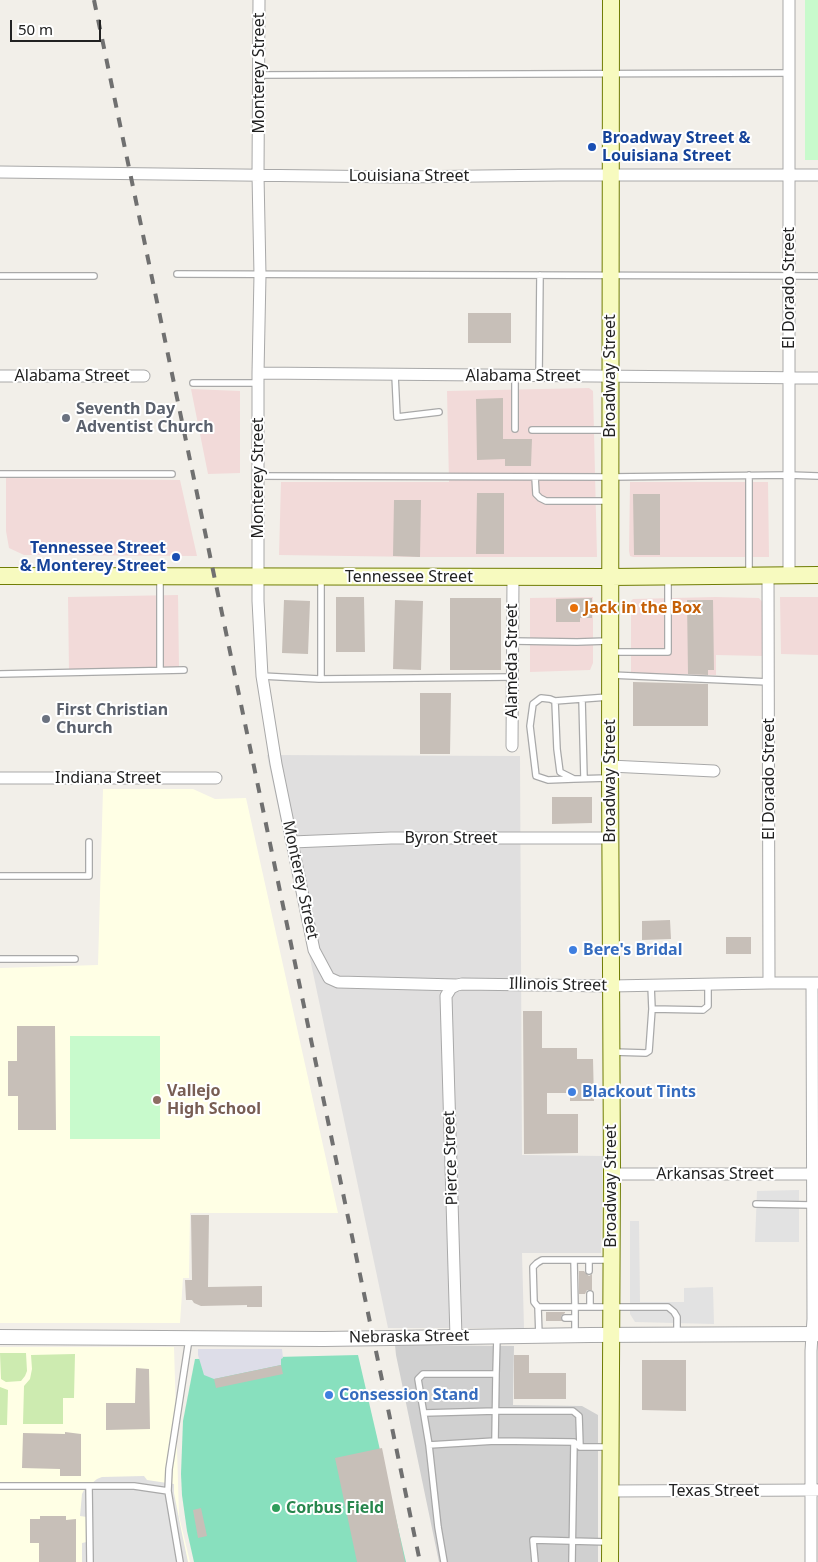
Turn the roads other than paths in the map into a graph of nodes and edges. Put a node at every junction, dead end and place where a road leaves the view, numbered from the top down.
1 (259, 0) edge
2 (612, 0) edge
3 (789, 0) edge
4 (789, 73) junction
5 (611, 74) junction
6 (260, 75) junction
7 (0, 172) edge
8 (789, 174) junction
9 (258, 175) junction
10 (611, 175) junction
11 (818, 175) edge
12 (177, 274) dead end
13 (260, 274) junction
14 (540, 275) junction
15 (610, 275) junction
16 (0, 276) edge
17 (94, 276) dead end
18 (789, 276) junction
19 (818, 276) edge
20 (395, 375) junction
21 (0, 376) edge
22 (144, 376) dead end
23 (515, 376) junction
24 (539, 376) junction
25 (610, 376) junction
26 (258, 378) junction
27 (789, 378) junction
28 (818, 378) edge
29 (194, 383) dead end
30 (439, 412) dead end
31 (516, 429) dead end
32 (532, 430) dead end
33 (611, 430) junction
34 (0, 474) edge
35 (172, 474) dead end
36 (789, 474) junction
37 (749, 475) junction
38 (259, 476) junction
39 (818, 476) edge
40 (535, 477) junction
41 (610, 477) junction
42 (610, 501) junction
43 (749, 575) junction
44 (768, 575) junction
45 (789, 575) junction
46 (818, 575) edge
47 (0, 576) edge
48 (668, 576) junction
49 (160, 577) junction
50 (258, 577) junction
51 (321, 577) junction
52 (513, 577) junction
53 (610, 577) junction
54 (512, 641) junction
55 (610, 646) junction
56 (160, 670) junction
57 (184, 670) dead end
58 (0, 674) edge
59 (610, 674) junction
60 (262, 676) junction
61 (512, 677) junction
62 (321, 679) junction
63 (769, 682) junction
64 (610, 697) junction
65 (582, 699) junction
66 (555, 701) junction
67 (512, 746) dead end
68 (714, 771) dead end
69 (610, 772) junction
70 (0, 778) edge
71 (216, 778) dead end
72 (584, 778) junction
73 (574, 779) junction
74 (610, 838) junction
75 (89, 842) dead end
76 (292, 842) junction
77 (0, 876) edge
78 (315, 952) joint
79 (0, 959) edge
80 (75, 959) dead end
81 (769, 983) junction
82 (815, 983) edge
83 (708, 984) junction
84 (457, 985) junction
85 (651, 985) junction
86 (610, 986) junction
87 (652, 1010) junction
88 (611, 1052) junction
89 (612, 1174) junction
90 (815, 1174) edge
91 (756, 1204) dead end
92 (812, 1205) junction
93 (574, 1260) junction
94 (589, 1260) junction
95 (611, 1260) junction
96 (589, 1271) dead end
97 (590, 1294) dead end
98 (538, 1306) junction
99 (575, 1306) junction
100 (590, 1307) junction
101 (611, 1307) junction
102 (538, 1318) junction
103 (546, 1318) dead end
104 (565, 1318) dead end
105 (575, 1318) junction
106 (677, 1334) junction
107 (815, 1334) edge
108 (575, 1335) junction
109 (611, 1335) junction
110 (456, 1336) junction
111 (497, 1336) junction
112 (539, 1336) junction
113 (0, 1337) edge
114 (189, 1338) junction
115 (496, 1374) junction
116 (496, 1411) junction
117 (424, 1413) junction
118 (495, 1441) junction
119 (574, 1442) junction
120 (429, 1445) junction
121 (580, 1447) junction
122 (610, 1447) junction
123 (0, 1486) edge
124 (89, 1487) junction
125 (814, 1490) edge
126 (610, 1491) junction
127 (168, 1492) junction
128 (572, 1541) junction
129 (610, 1542) junction
130 (90, 1562) edge
131 (180, 1562) edge
132 (444, 1562) edge
133 (535, 1562) edge
134 (572, 1562) edge
135 (610, 1562) edge
136 (811, 1562) edge

1 - 6 street, Monterey Street
2 - 5 main road, Broadway Street
3 - 4 street, El Dorado Street
4 - 5 lane
4 - 8 street, El Dorado Street
5 - 6 lane
5 - 10 main road, Broadway Street
6 - 9 street, Monterey Street
7 - 9 street, Louisiana Street
8 - 10 street, Louisiana Street
8 - 11 street, Louisiana Street
8 - 18 street, El Dorado Street
9 - 10 street, Louisiana Street
9 - 13 street, Monterey Street
10 - 15 main road, Broadway Street
12 - 13 lane
13 - 14 lane
13 - 26 street, Monterey Street
14 - 15 lane
14 - 24 lane
15 - 18 lane
15 - 25 main road, Broadway Street
16 - 17 lane
18 - 19 lane
18 - 27 street, El Dorado Street
20 - 23 street, Alabama Street
20 - 26 street, Alabama Street
20 - 30 lane
21 - 22 street, Alabama Street
23 - 24 street, Alabama Street
23 - 31 lane
24 - 25 street, Alabama Street
25 - 27 street, Alabama Street
25 - 33 main road, Broadway Street
26 - 29 lane
26 - 38 street, Monterey Street
27 - 28 street, Alabama Street
27 - 36 street, El Dorado Street
32 - 33 lane
33 - 41 main road, Broadway Street
34 - 35 lane
36 - 37 lane
36 - 39 lane
36 - 45 street, El Dorado Street
37 - 41 lane
37 - 43 lane
38 - 40 lane
38 - 50 street, Monterey Street
40 - 41 lane
40 - 42 lane
41 - 42 main road, Broadway Street
42 - 53 main road, Broadway Street
43 - 44 main road, Tennessee Street
43 - 48 main road, Tennessee Street
44 - 45 main road, Tennessee Street
44 - 63 street, El Dorado Street
45 - 46 main road, Tennessee Street
47 - 49 main road, Tennessee Street
48 - 53 main road, Tennessee Street
48 - 55 lane
49 - 50 main road, Tennessee Street
49 - 56 lane
50 - 51 main road, Tennessee Street
50 - 60 street, Monterey Street
51 - 52 main road, Tennessee Street
51 - 62 lane
52 - 53 main road, Tennessee Street
52 - 54 street, Alameda Street
53 - 55 main road, Broadway Street
54 - 55 lane
54 - 61 street, Alameda Street
55 - 59 main road, Broadway Street
56 - 57 lane
56 - 58 lane
59 - 63 lane
59 - 64 main road, Broadway Street
60 - 62 lane
60 - 76 street, Monterey Street
61 - 62 lane
61 - 67 street, Alameda Street
63 - 81 street, El Dorado Street
64 - 65 lane
64 - 69 main road, Broadway Street
65 - 66 lane
65 - 72 lane
66 - 73 lane
66 - 73 lane
68 - 69 street
69 - 72 lane
69 - 74 main road, Broadway Street
70 - 71 street, Indiana Street
72 - 73 lane
74 - 76 street, Byron Street
74 - 86 main road, Broadway Street
75 - 77 lane
76 - 78 street, Monterey Street
78 - 84 street, Illinois Street
79 - 80 lane
81 - 82 street, Illinois Street
81 - 83 street, Illinois Street
82 - 90 street
83 - 85 street, Illinois Street
83 - 87 lane
84 - 86 street, Illinois Street
84 - 110 street, Pierce Street
85 - 86 street, Illinois Street
85 - 87 lane
86 - 88 main road, Broadway Street
87 - 88 lane
88 - 89 main road, Broadway Street
89 - 90 street, Arkansas Street
89 - 95 main road, Broadway Street
90 - 92 street
91 - 92 lane
92 - 107 street
93 - 94 lane
93 - 98 lane
93 - 99 lane
94 - 95 lane
94 - 96 lane
95 - 101 main road, Broadway Street
97 - 100 lane
98 - 99 lane
98 - 102 lane
99 - 100 lane
99 - 105 lane
100 - 101 lane
101 - 106 lane
101 - 109 main road, Broadway Street
102 - 103 lane
102 - 112 lane
104 - 105 lane
105 - 108 lane
106 - 107 street, Nebraska Street
106 - 109 street, Nebraska Street
107 - 125 street
108 - 109 street, Nebraska Street
108 - 112 street, Nebraska Street
109 - 122 main road, Broadway Street
110 - 111 street, Nebraska Street
110 - 114 street, Nebraska Street
111 - 112 street, Nebraska Street
111 - 115 lane
113 - 114 street, Nebraska Street
114 - 127 lane
115 - 116 lane
115 - 117 lane
116 - 117 lane
116 - 118 lane
116 - 121 lane
117 - 120 lane
118 - 119 lane
118 - 120 lane
119 - 121 lane
119 - 128 lane
120 - 132 lane
121 - 122 lane
122 - 126 main road, Broadway Street
123 - 124 lane
124 - 127 lane
124 - 130 lane
125 - 126 street, Texas Street
125 - 136 street
126 - 129 main road, Broadway Street
127 - 131 lane
128 - 129 lane
128 - 133 lane
128 - 134 lane
129 - 135 main road, Broadway Street

